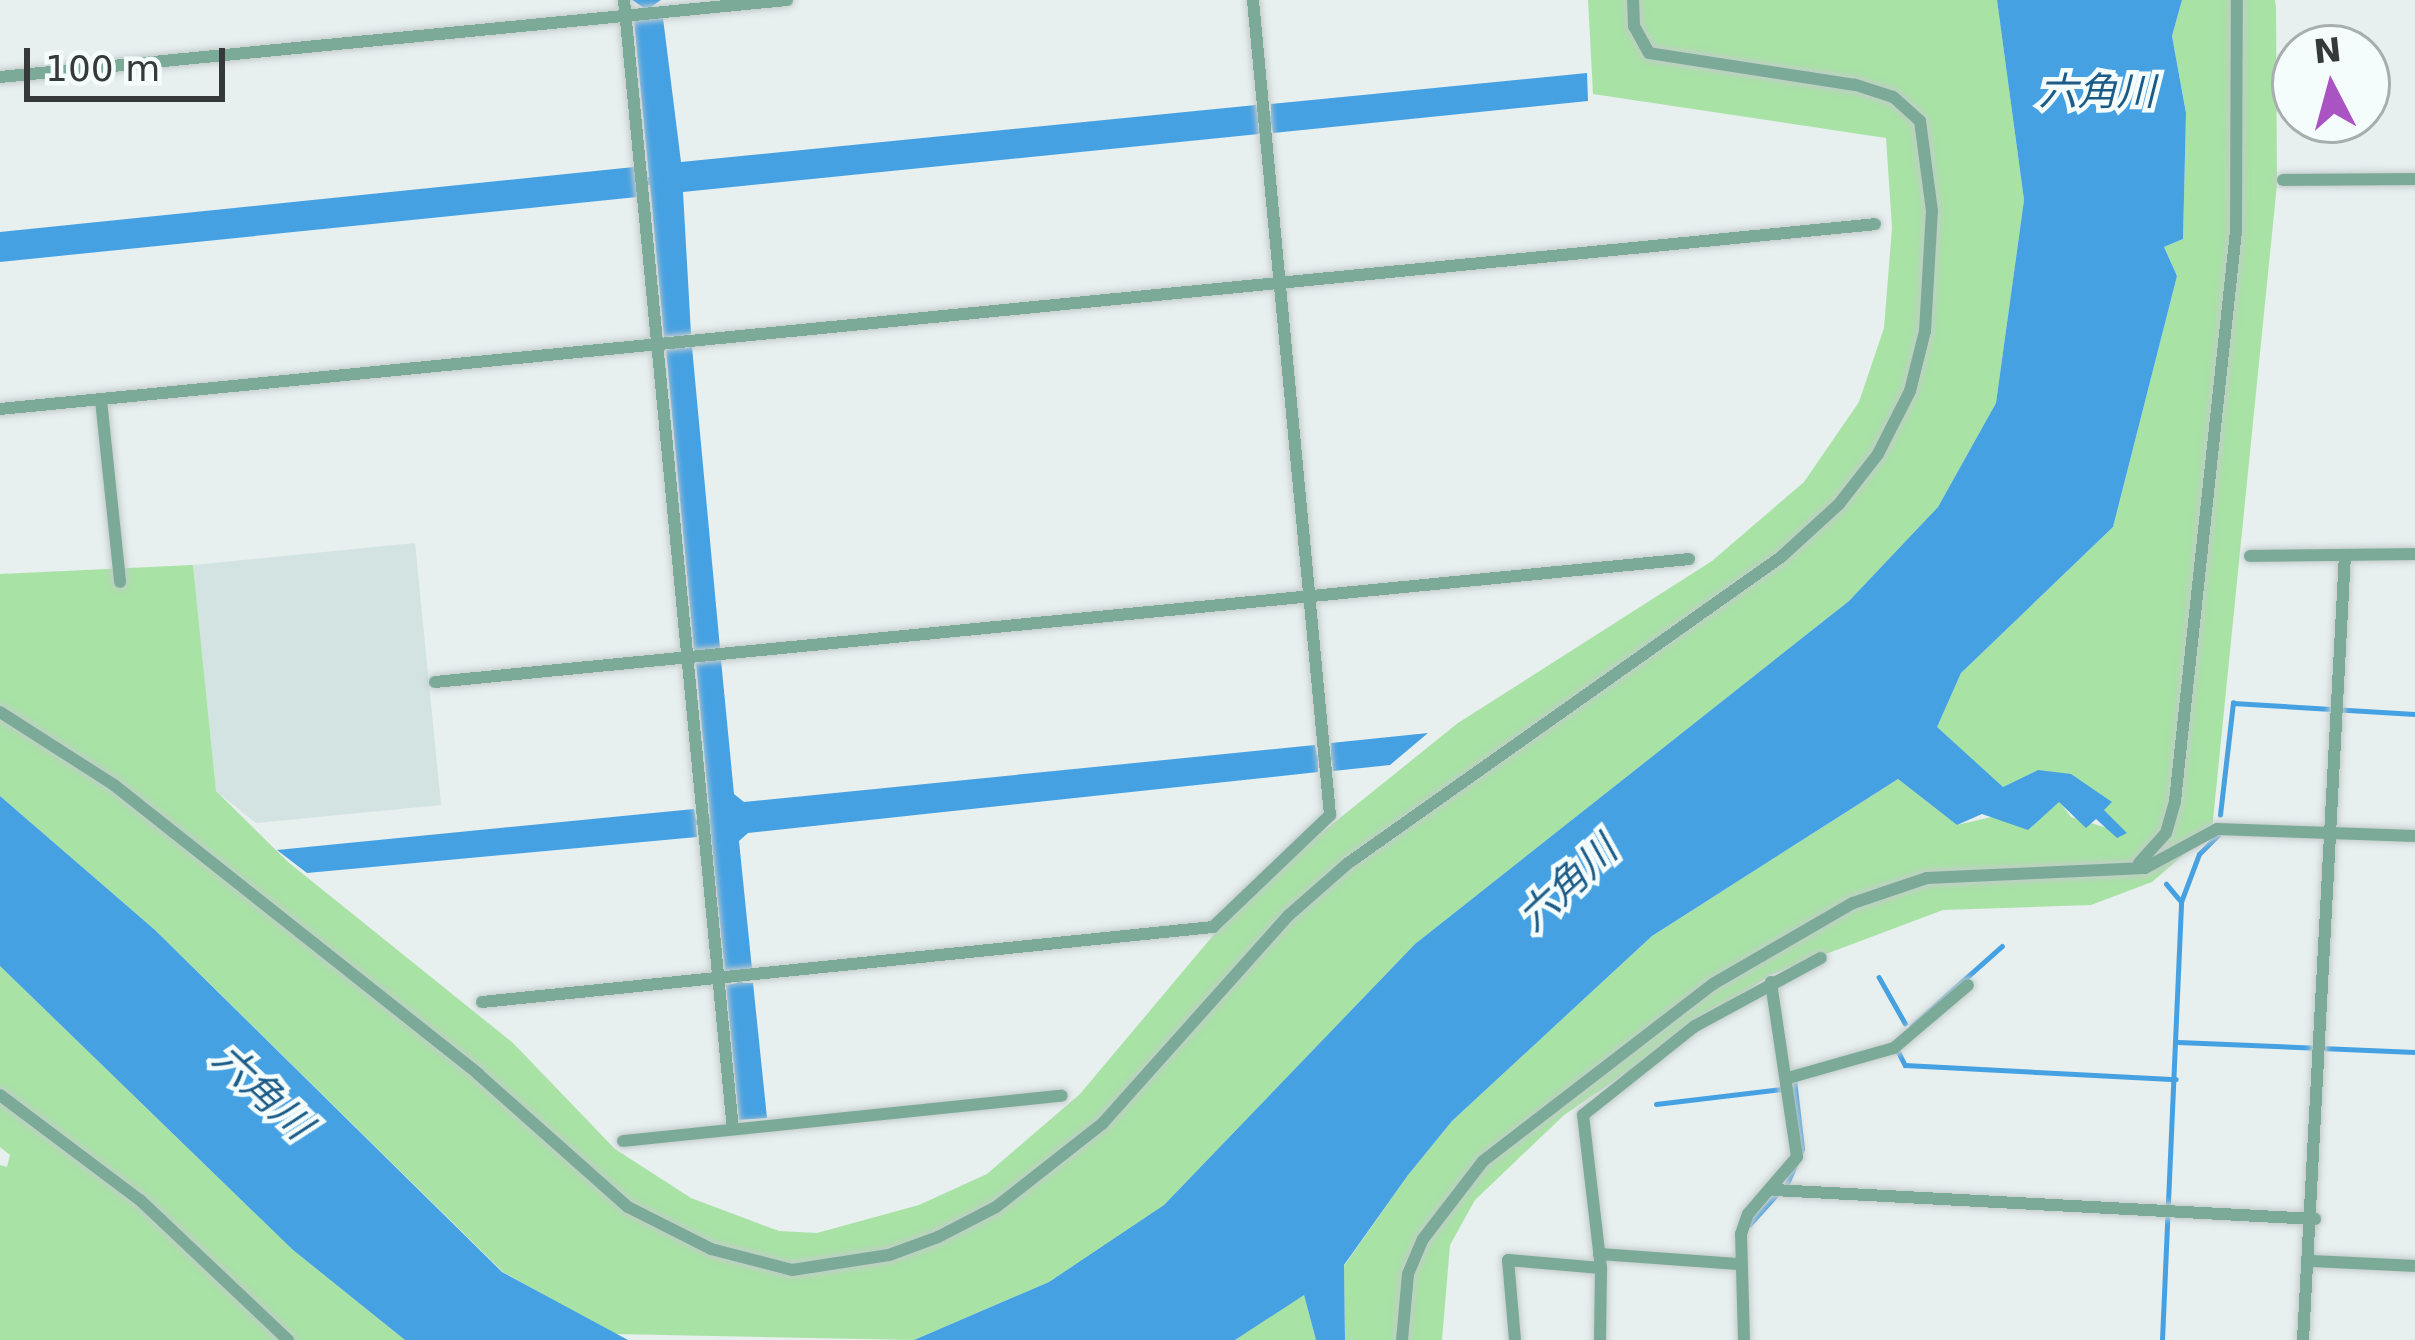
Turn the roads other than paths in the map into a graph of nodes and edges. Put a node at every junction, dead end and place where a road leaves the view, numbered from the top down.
1 (624, 0) edge
2 (787, 0) edge
3 (1253, 0) edge
4 (1633, 0) edge
5 (2236, 0) edge
6 (626, 15) junction
7 (0, 76) edge
8 (2415, 179) edge
9 (2283, 180) dead end
10 (1875, 224) dead end
11 (1279, 281) junction
12 (657, 345) junction
13 (101, 400) junction
14 (0, 409) edge
15 (2415, 554) edge
16 (2345, 555) junction
17 (2250, 556) dead end
18 (1689, 559) dead end
19 (120, 582) dead end
20 (1309, 597) junction
21 (686, 658) junction
22 (435, 682) dead end
23 (0, 712) edge
24 (2333, 832) junction
25 (2415, 836) edge
26 (2133, 868) junction
27 (1821, 958) dead end
28 (717, 980) junction
29 (1771, 982) junction
30 (1968, 985) dead end
31 (482, 1002) dead end
32 (1788, 1086) junction
33 (0, 1095) edge
34 (1062, 1096) dead end
35 (733, 1129) junction
36 (622, 1141) dead end
37 (1779, 1191) junction
38 (2315, 1219) junction
39 (1600, 1261) junction
40 (2313, 1261) junction
41 (1739, 1264) junction
42 (2415, 1266) edge
43 (288, 1340) edge
44 (1402, 1340) edge
45 (1515, 1340) edge
46 (1600, 1340) edge
47 (1744, 1340) edge
48 (2303, 1340) edge

1 - 6 street
2 - 6 street
3 - 11 street
4 - 23 street
5 - 26 street
6 - 7 street
6 - 12 street
8 - 9 street
10 - 11 street
11 - 12 street
11 - 20 street
12 - 13 street
12 - 21 street
13 - 14 street
13 - 19 street
15 - 16 street
16 - 17 street
16 - 24 street
18 - 20 street
20 - 21 street
20 - 28 street
21 - 22 street
21 - 28 street
24 - 25 street
24 - 26 street
24 - 38 street
26 - 44 street
27 - 29 street
28 - 31 street
28 - 35 street
29 - 32 street
29 - 39 street
30 - 32 street
32 - 37 street
33 - 43 street
34 - 35 street
35 - 36 street
37 - 38 street
37 - 41 street
38 - 40 street
39 - 41 street
39 - 45 street
39 - 46 street
40 - 42 street
40 - 48 street
41 - 47 street

